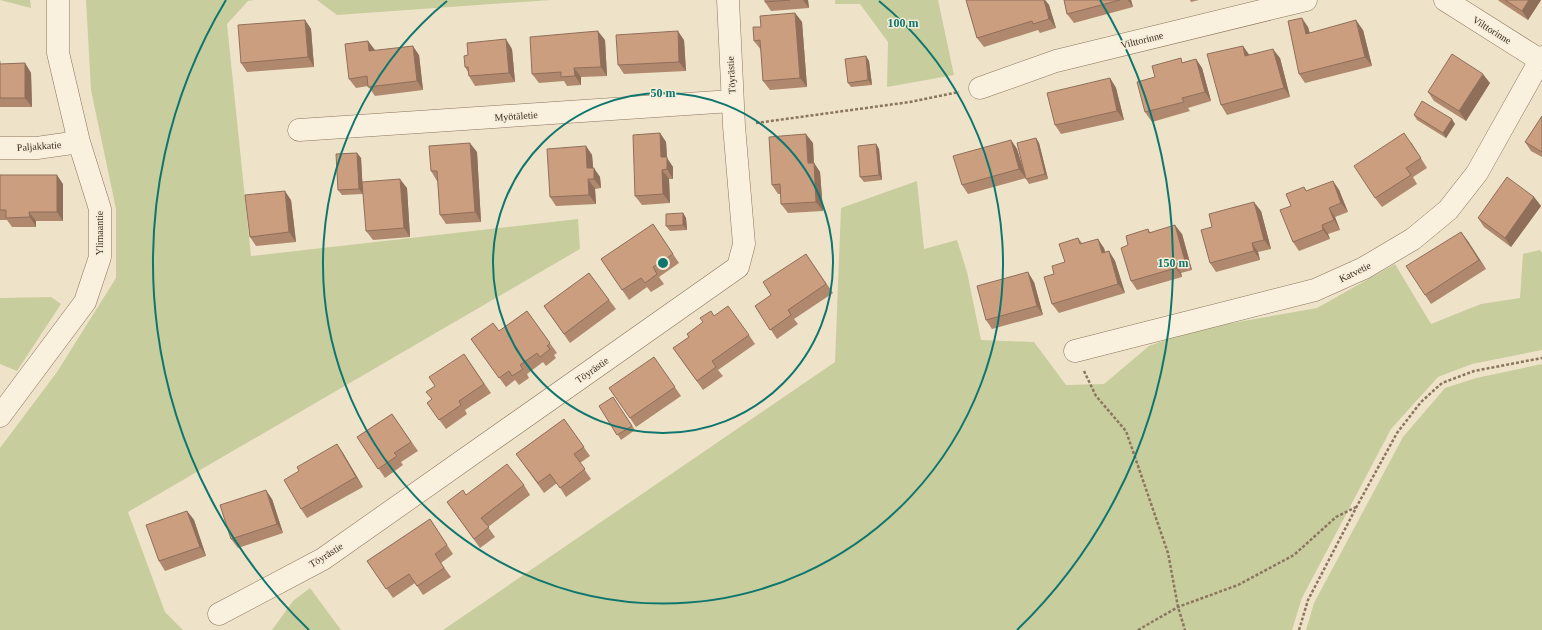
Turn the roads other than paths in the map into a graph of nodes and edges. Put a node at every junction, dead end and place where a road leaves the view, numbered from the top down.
1 (58, 0) edge
2 (728, 0) edge
3 (1306, 0) edge
4 (1445, 0) edge
5 (1541, 58) edge
6 (980, 88) road end
7 (732, 101) junction
8 (299, 130) dead end
9 (79, 142) junction
10 (0, 148) edge
11 (1075, 351) road end
12 (0, 416) edge
13 (219, 614) dead end

1 - 9 street, Ylimaantie
2 - 7 street, Töyrästie
3 - 6 street, Vilttorinne
4 - 5 street, Vilttorinne
5 - 11 street, Katvetie
7 - 8 street, Myötäletie
7 - 13 street, Töyrästie
9 - 10 street, Paljakkatie
9 - 12 street, Ylimaantie

